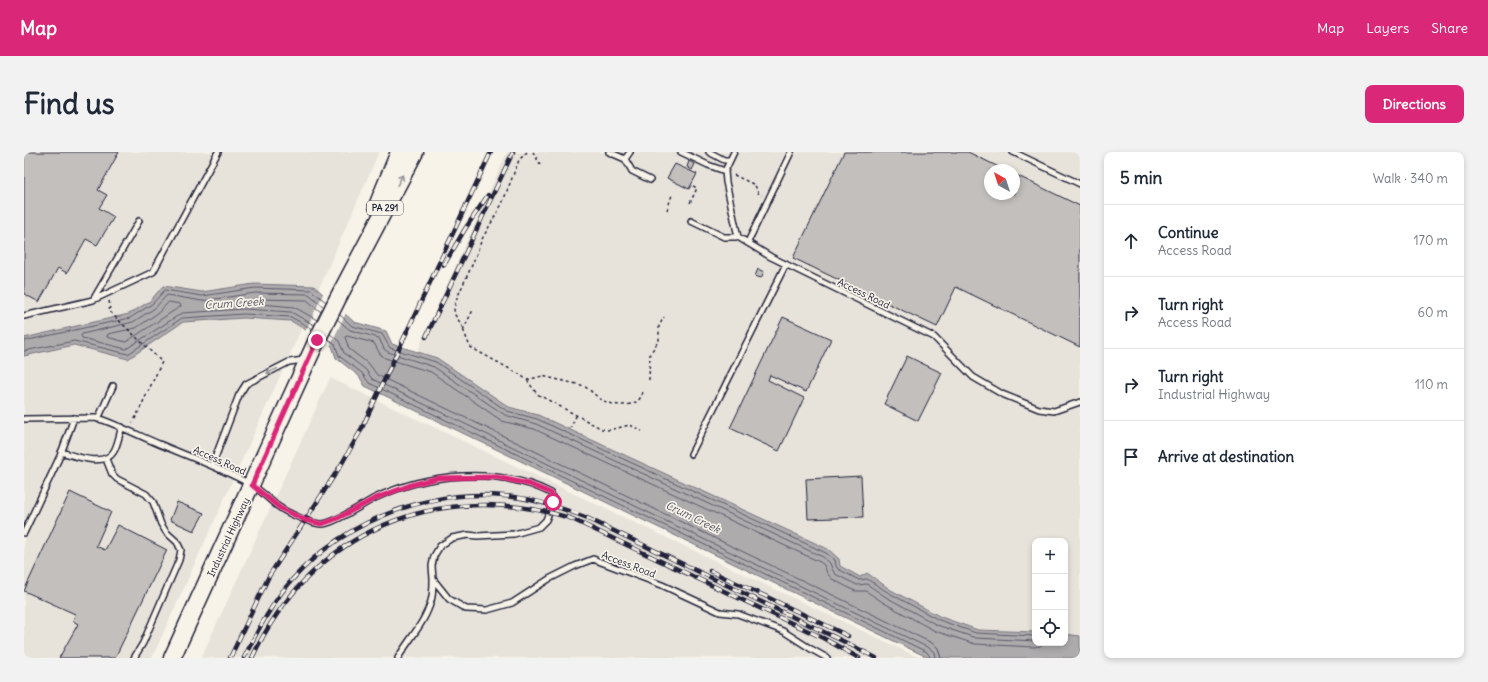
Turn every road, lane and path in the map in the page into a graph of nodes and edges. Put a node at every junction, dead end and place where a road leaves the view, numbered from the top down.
1 (218, 152) edge
2 (399, 152) edge
3 (415, 152) edge
4 (527, 152) edge
5 (533, 152) edge
6 (609, 152) edge
7 (630, 152) edge
8 (681, 152) edge
9 (709, 152) edge
10 (734, 152) edge
11 (791, 152) edge
12 (1013, 152) edge
13 (625, 159) junction
14 (730, 160) junction
15 (540, 164) dead end
16 (725, 171) junction
17 (734, 175) dead end
18 (650, 180) dead end
19 (1080, 184) edge
20 (693, 186) dead end
21 (672, 195) dead end
22 (763, 196) dead end
23 (690, 204) dead end
24 (666, 210) dead end
25 (139, 221) dead end
26 (691, 221) dead end
27 (738, 237) junction
28 (748, 242) junction
29 (356, 264) junction
30 (786, 264) junction
31 (108, 295) junction
32 (94, 300) junction
33 (473, 310) dead end
34 (24, 316) edge
35 (664, 317) dead end
36 (463, 330) junction
37 (309, 359) junction
38 (526, 380) junction
39 (649, 380) dead end
40 (113, 386) dead end
41 (643, 392) dead end
42 (1080, 402) edge
43 (576, 416) junction
44 (74, 418) junction
45 (24, 419) edge
46 (98, 419) junction
47 (133, 424) dead end
48 (122, 427) junction
49 (570, 430) dead end
50 (642, 431) dead end
51 (61, 452) junction
52 (691, 454) dead end
53 (106, 459) junction
54 (212, 466) junction
55 (252, 485) junction
56 (24, 533) edge
57 (433, 579) junction
58 (134, 658) edge
59 (172, 658) edge
60 (398, 658) edge
61 (827, 658) edge

1 - 31 lane
2 - 29 main road, Industrial Highway / PA 291
29 -> 3 main road, Industrial Highway / PA 291
4 - 36 path
5 - 15 path
6 - 13 lane
7 - 13 lane
8 - 16 lane
9 - 14 lane
10 - 14 lane
11 - 28 lane
12 - 19 lane
13 - 18 lane
14 - 16 lane
16 - 27 lane
17 - 22 path
20 - 23 path
21 - 24 path
25 - 32 lane
26 - 27 lane, Access Road
27 - 28 lane, Access Road
28 - 30 lane, Access Road
29 - 37 main road, Industrial Highway / PA 291
30 - 42 lane, Access Road
30 - 52 lane
31 - 32 lane
31 - 47 path
32 - 34 lane
33 - 36 path
35 - 39 path
36 - 38 path
37 -> 54 lane
37 - 55 main road, Industrial Highway / PA 291
38 - 41 path
38 - 43 path
40 - 46 lane
43 - 49 path
43 - 50 path
44 - 45 lane, Access Road
44 - 46 lane, Access Road
44 - 51 lane
46 - 48 lane, Access Road
48 - 53 lane
48 - 54 lane, Access Road
51 - 53 lane
51 - 56 lane
53 - 58 lane
54 - 55 lane, Access Road
55 - 57 lane, Access Road
55 - 59 main road, Industrial Highway / PA 291
57 - 60 lane, Access Road
57 - 61 lane, Access Road

